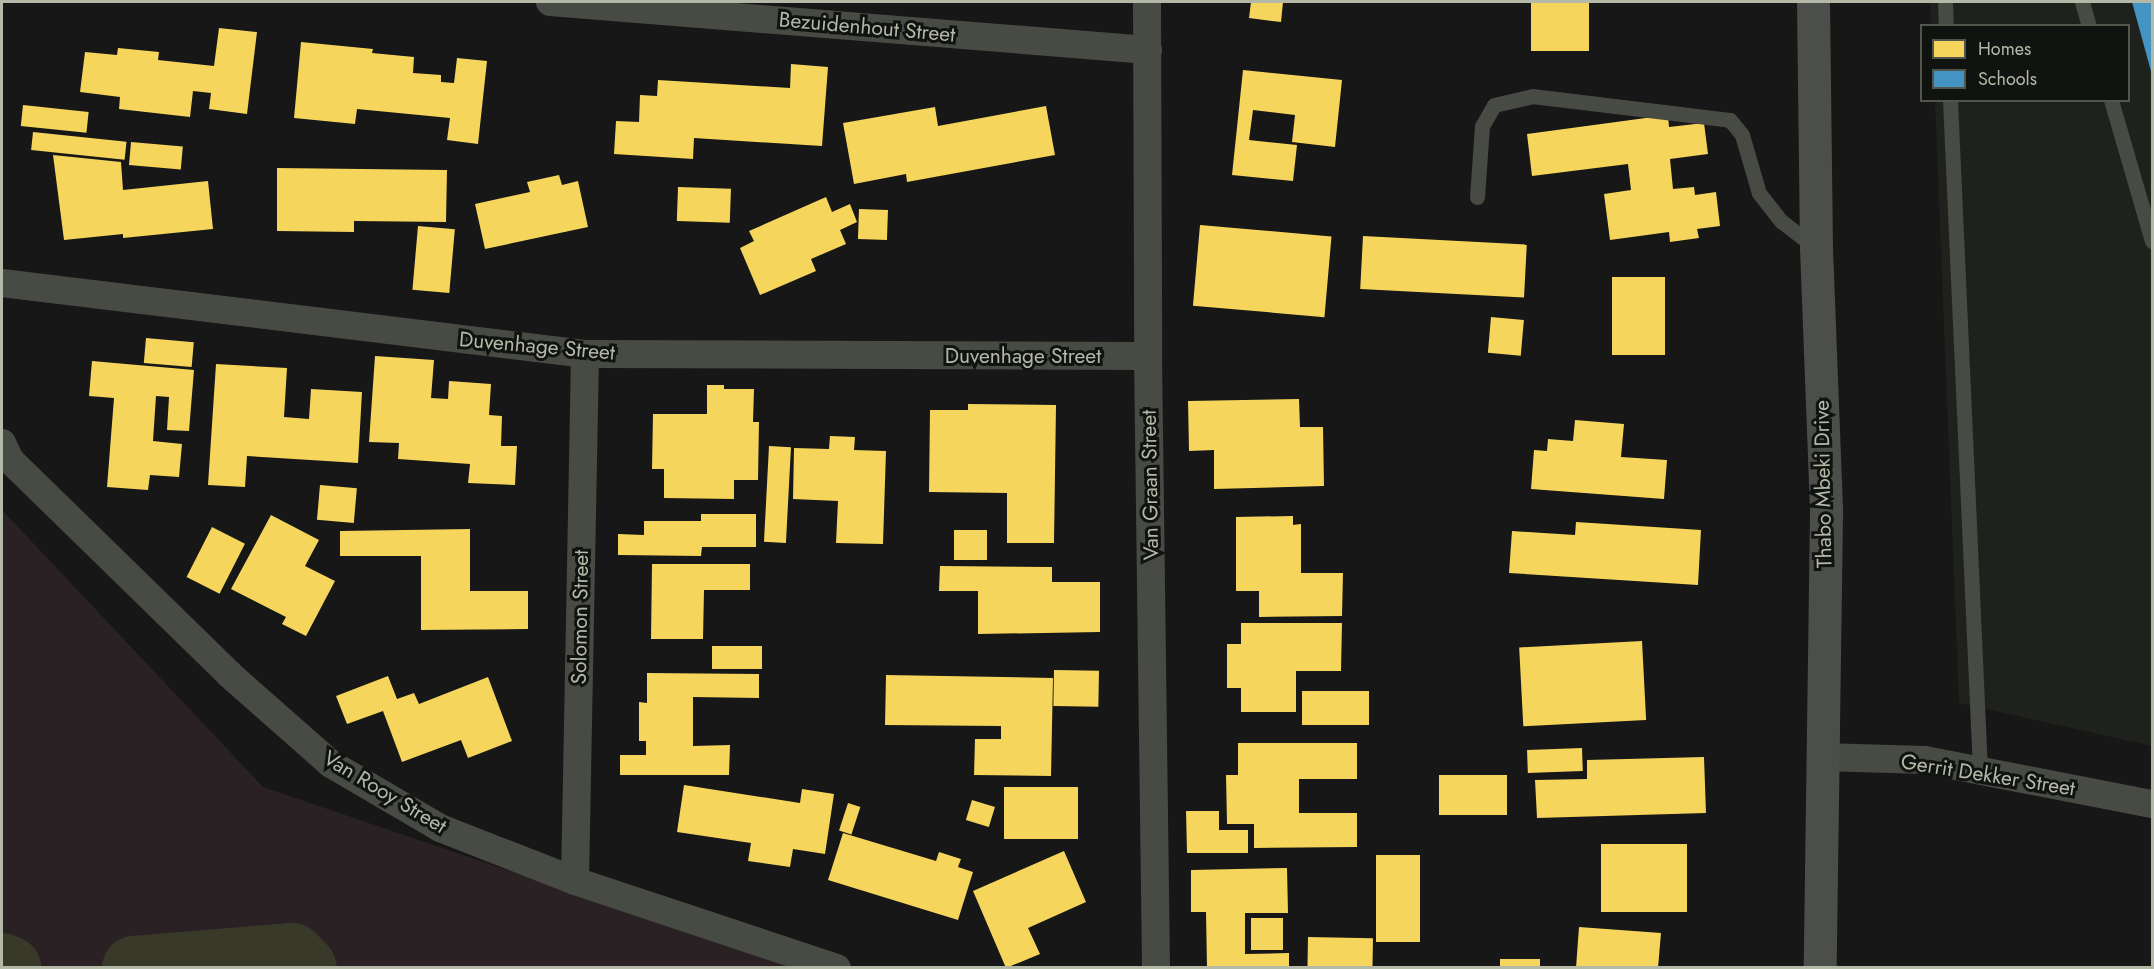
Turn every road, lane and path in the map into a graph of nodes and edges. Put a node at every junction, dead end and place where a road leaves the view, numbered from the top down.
1 (550, 2) edge
2 (1147, 2) edge
3 (1813, 2) edge
4 (1945, 2) edge
5 (2082, 2) edge
6 (1947, 24) edge
7 (2088, 24) edge
8 (1148, 50) junction
9 (1950, 102) edge
10 (2112, 102) edge
11 (1477, 197) dead end
12 (2152, 241) edge
13 (1816, 248) junction
14 (2, 283) edge
15 (585, 354) junction
16 (1148, 356) junction
17 (2, 443) edge
18 (1822, 757) junction
19 (1980, 771) junction
20 (2152, 804) edge
21 (574, 880) junction
22 (837, 968) edge
23 (1156, 968) edge
24 (1820, 968) edge

1 - 8 street, Bezuidenhout Street
2 - 8 street, Van Graan Street
3 - 13 main road, Thabo Mbeki Drive
4 - 6 lane
5 - 7 lane
8 - 16 street, Van Graan Street
9 - 19 lane
10 - 12 lane
11 - 13 lane
13 - 18 main road, Thabo Mbeki Drive
14 - 15 street, Duvenhage Street
15 - 16 street, Duvenhage Street
15 - 21 street, Solomon Street
16 - 23 street, Van Graan Street
17 - 21 street, Van Rooy Street
18 - 19 street, Gerrit Dekker Street
18 - 24 main road, Thabo Mbeki Drive
19 - 20 street, Gerrit Dekker Street
21 - 22 street, Van Rooy Street

